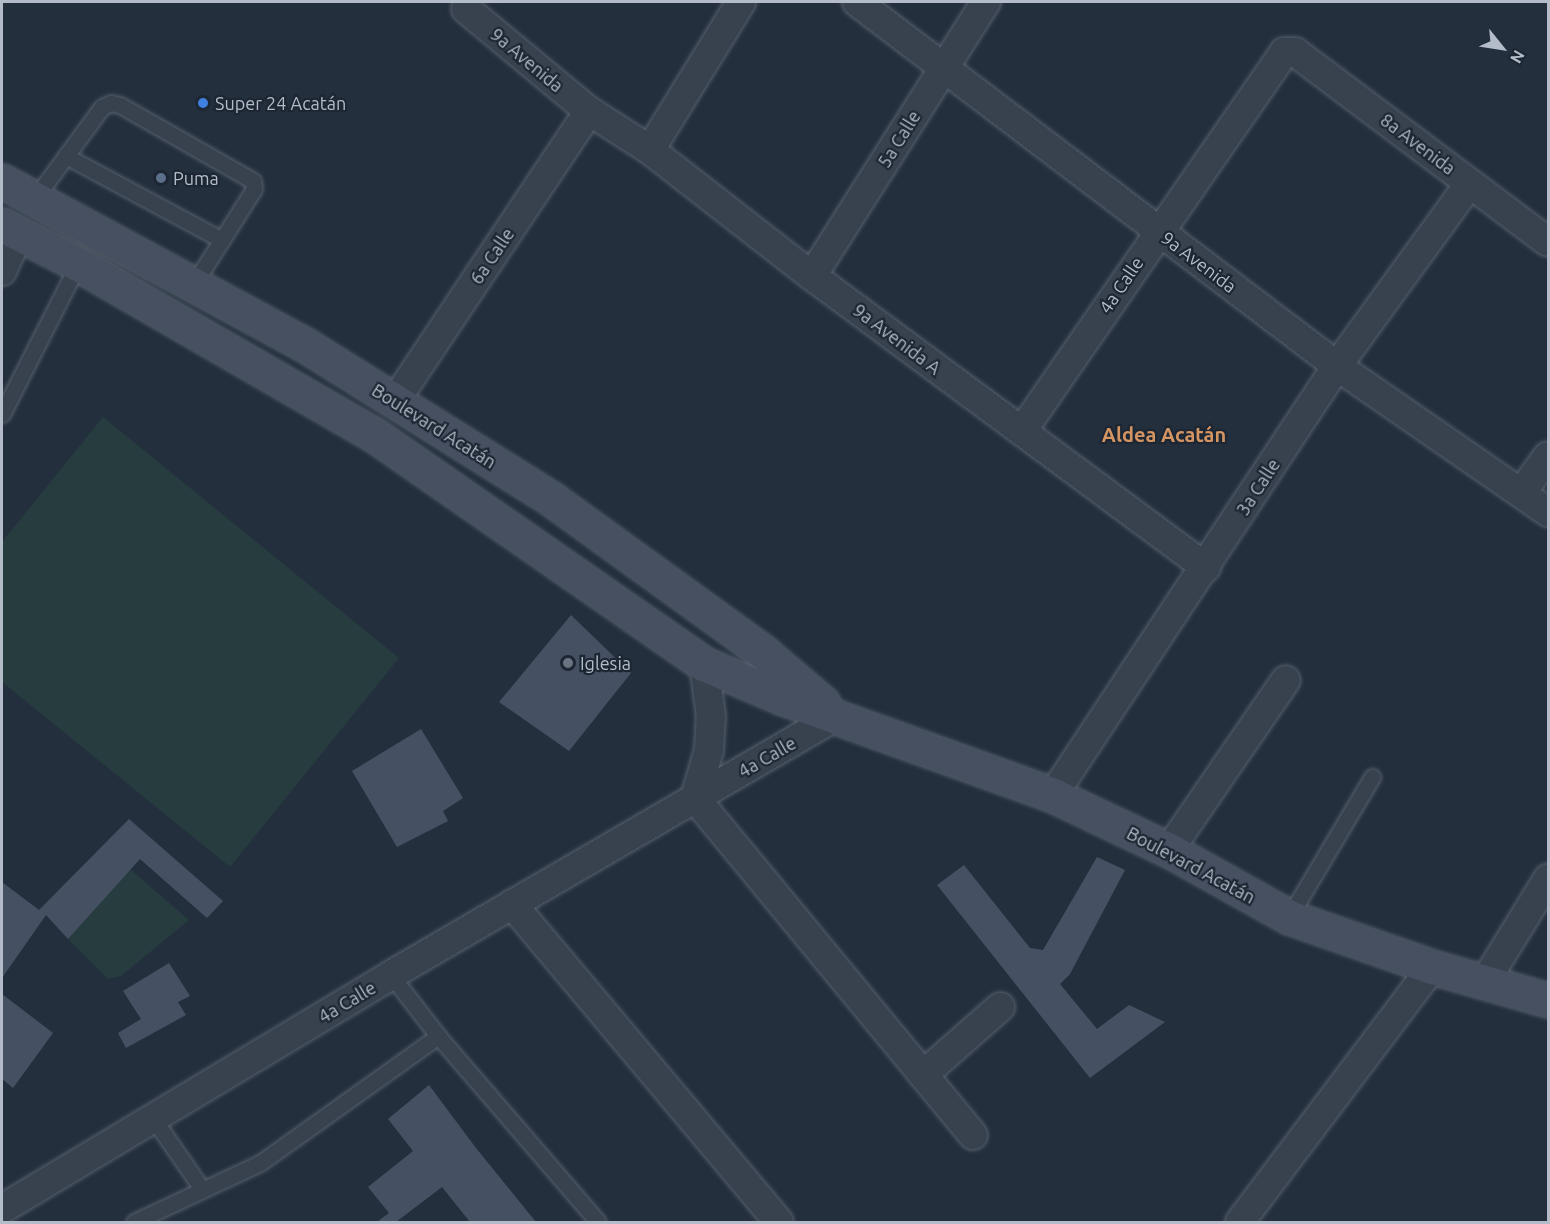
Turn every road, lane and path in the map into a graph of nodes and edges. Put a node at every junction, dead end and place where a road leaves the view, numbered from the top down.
1 (741, 2) edge
2 (857, 2) edge
3 (986, 2) edge
4 (466, 9) dead end
5 (1284, 52) joint
6 (943, 70) junction
7 (589, 111) junction
8 (650, 150) junction
9 (66, 156) junction
10 (2, 181) edge
11 (1470, 183) junction
12 (35, 198) junction
13 (10, 229) edge
14 (1158, 231) junction
15 (222, 240) junction
16 (1548, 242) edge
17 (78, 264) junction
18 (2, 270) edge
19 (812, 276) junction
20 (194, 285) junction
21 (1337, 366) junction
22 (395, 401) junction
23 (2, 414) edge
24 (1022, 431) junction
25 (1548, 456) edge
26 (1522, 492) junction
27 (1548, 512) edge
28 (1206, 568) junction
29 (704, 664) junction
30 (1286, 680) dead end
31 (786, 687) junction
32 (838, 715) junction
33 (1372, 777) dead end
34 (1053, 795) junction
35 (695, 798) junction
36 (1169, 850) junction
37 (1548, 879) edge
38 (512, 904) junction
39 (1289, 917) junction
40 (1432, 966) junction
41 (391, 975) junction
42 (1486, 980) junction
43 (1548, 1000) edge
44 (1000, 1007) dead end
45 (438, 1036) junction
46 (923, 1075) junction
47 (153, 1118) junction
48 (973, 1135) dead end
49 (202, 1189) junction
50 (2, 1209) edge
51 (134, 1222) edge
52 (598, 1222) edge
53 (779, 1222) edge
54 (1240, 1222) edge

1 - 8 street
2 - 6 street, 9a Avenida
3 - 6 street, 5a Calle
4 - 7 street, 9a Avenida
5 - 11 street, 8a Avenida
5 - 14 street, 4a Calle
6 - 14 street, 9a Avenida
6 - 19 street, 5a Calle
7 - 8 street, 9a Avenida A
7 - 22 street, 6a Calle
8 - 19 street, 9a Avenida A
9 - 12 lane
9 - 15 lane
9 - 15 lane
10 - 12 main road, Boulevard Acatán
11 - 16 street, 8a Avenida
11 - 21 street, 3a Calle
12 - 20 main road, Boulevard Acatán
13 - 17 main road, Boulevard Acatán
13 - 18 street
14 - 21 street, 9a Avenida
14 - 24 street, 4a Calle
15 - 20 lane
17 - 23 lane
17 - 29 main road, Boulevard Acatán
19 - 24 street, 9a Avenida A
20 - 22 main road, Boulevard Acatán
21 - 26 street, 9a Avenida
21 - 28 street, 3a Calle
22 - 31 main road, Boulevard Acatán
24 - 28 street, 9a Avenida A
25 - 26 street
26 - 27 street, 9a Avenida
28 - 34 street, 3a Calle
29 - 31 main road, Boulevard Acatán
29 - 35 street
30 - 36 street
31 - 32 main road, Boulevard Acatán
32 - 34 main road, Boulevard Acatán
32 - 35 street, 4a Calle
33 - 39 lane
34 - 36 main road, Boulevard Acatán
35 - 38 street, 4a Calle
35 - 46 street
36 - 39 main road, Boulevard Acatán
37 - 42 street
38 - 41 street, 4a Calle
38 - 53 street
39 - 40 main road, Boulevard Acatán
40 - 42 main road, Boulevard Acatán
40 - 54 street
41 - 45 lane
41 - 47 street, 4a Calle
42 - 43 main road, Boulevard Acatán
44 - 46 street
45 - 49 lane
45 - 52 lane
46 - 48 street
47 - 49 lane
47 - 50 street, 4a Calle
49 - 51 lane

